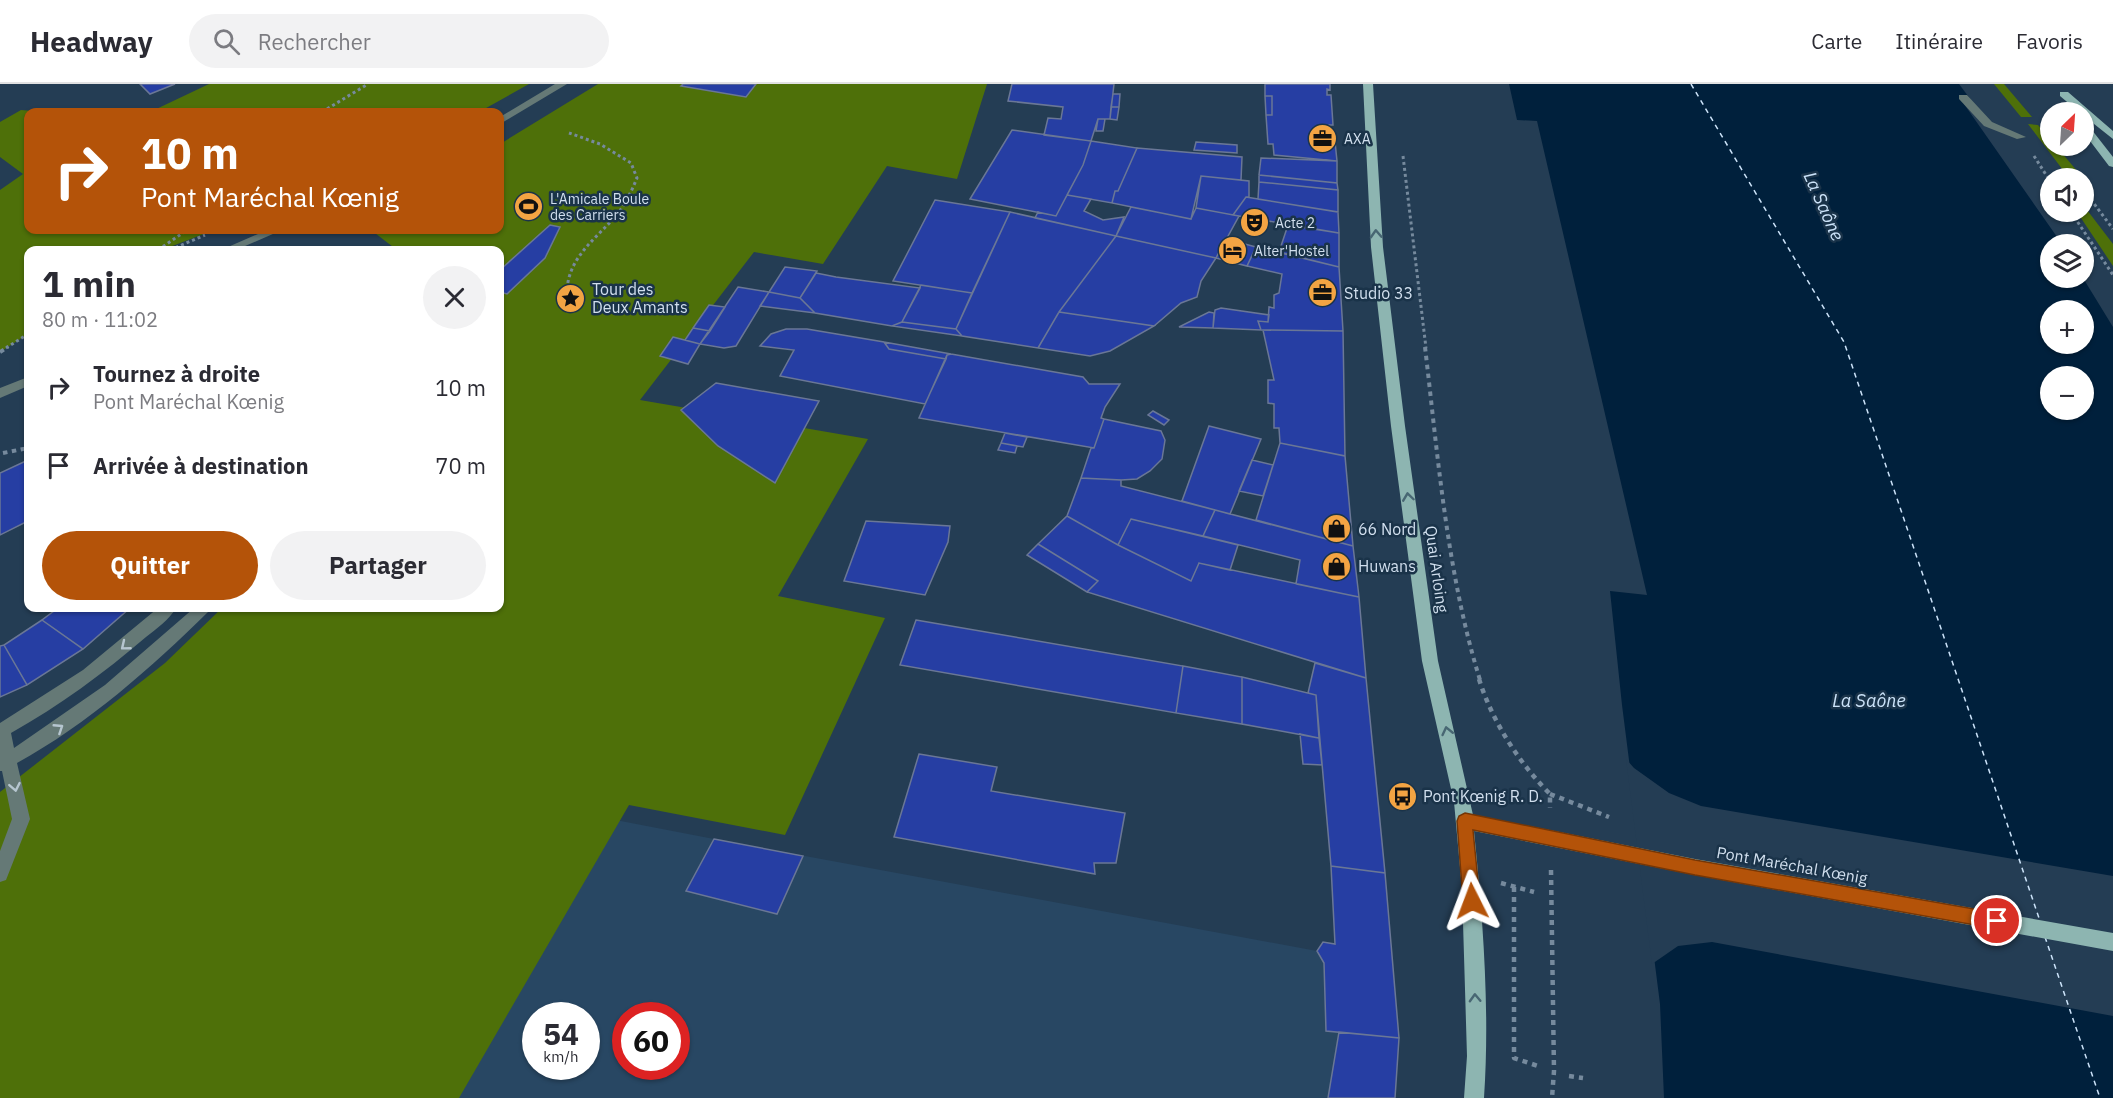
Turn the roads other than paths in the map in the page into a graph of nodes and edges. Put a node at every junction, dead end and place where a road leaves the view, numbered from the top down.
1 (562, 84) edge
2 (1368, 84) edge
3 (2056, 84) edge
4 (2064, 94) junction
5 (1963, 97) dead end
6 (2069, 102) edge
7 (504, 119) edge
8 (2111, 132) edge
9 (2021, 137) dead end
10 (2094, 140) edge
11 (2113, 164) edge
12 (266, 234) edge
13 (237, 246) edge
14 (24, 383) edge
15 (0, 393) edge
16 (164, 612) edge
17 (199, 612) edge
18 (1, 731) edge
19 (5, 762) edge
20 (1465, 821) junction
21 (0, 874) edge
22 (2113, 942) edge
23 (1474, 1098) edge

1 - 7 street
20 -> 2 main road, Quai Arloing
3 - 4 main road
4 - 6 main road
4 - 8 main road
5 - 9 street
10 - 11 main road
12 - 13 street
14 - 15 street
16 -> 18 street
19 -> 17 street
18 - 19 street
19 -> 21 street
20 - 22 main road, Pont Maréchal Kœnig
23 -> 20 main road, Quai Arloing

